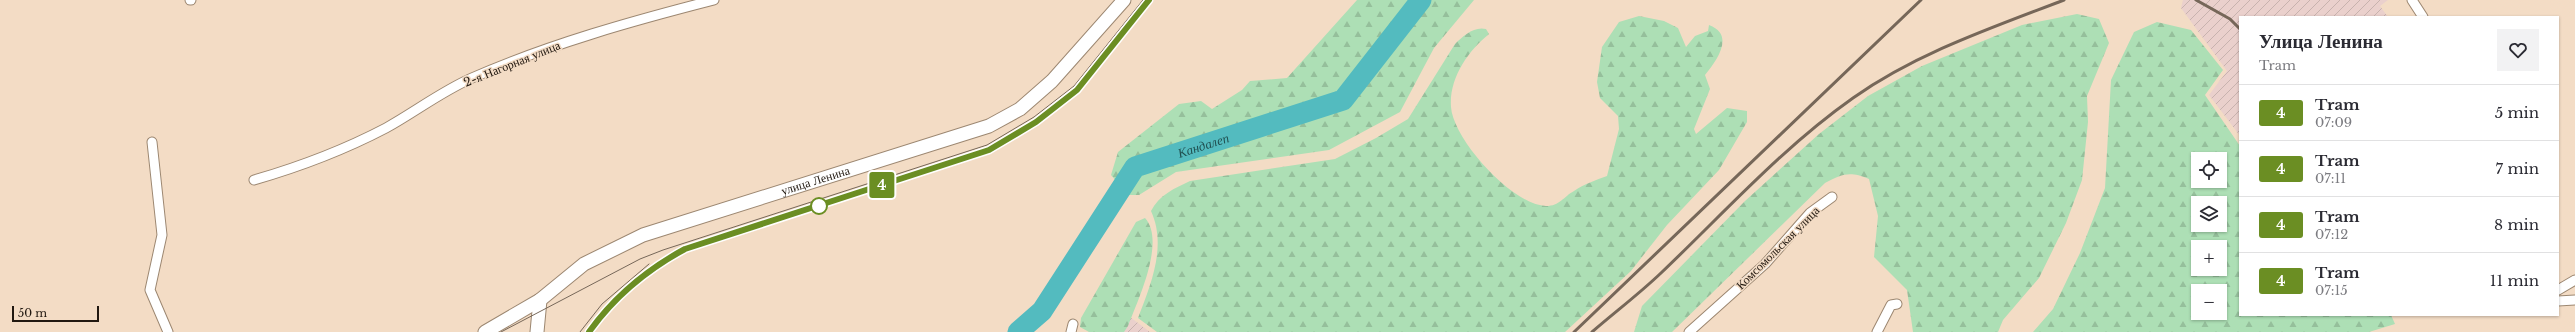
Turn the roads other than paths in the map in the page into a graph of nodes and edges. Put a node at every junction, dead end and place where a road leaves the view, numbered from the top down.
1 (714, 0) edge
2 (1124, 0) edge
3 (2412, 0) edge
4 (2422, 16) edge
5 (152, 142) dead end
6 (254, 180) dead end
7 (1832, 197) dead end
8 (2575, 280) edge
9 (2559, 289) edge
10 (540, 300) junction
11 (2575, 300) edge
12 (2559, 301) edge
13 (1897, 304) dead end
14 (168, 332) edge
15 (484, 332) edge
16 (537, 332) edge
17 (1689, 332) edge
18 (1877, 332) edge

1 - 6 street, 2-я Нагорная улица
2 - 10 main road, улица Ленина
3 - 4 street
5 - 14 street
7 - 17 street, Комсомольская улица
8 - 9 street
10 - 15 main road, улица Ленина
10 - 16 main road
11 - 12 street
13 - 18 street

